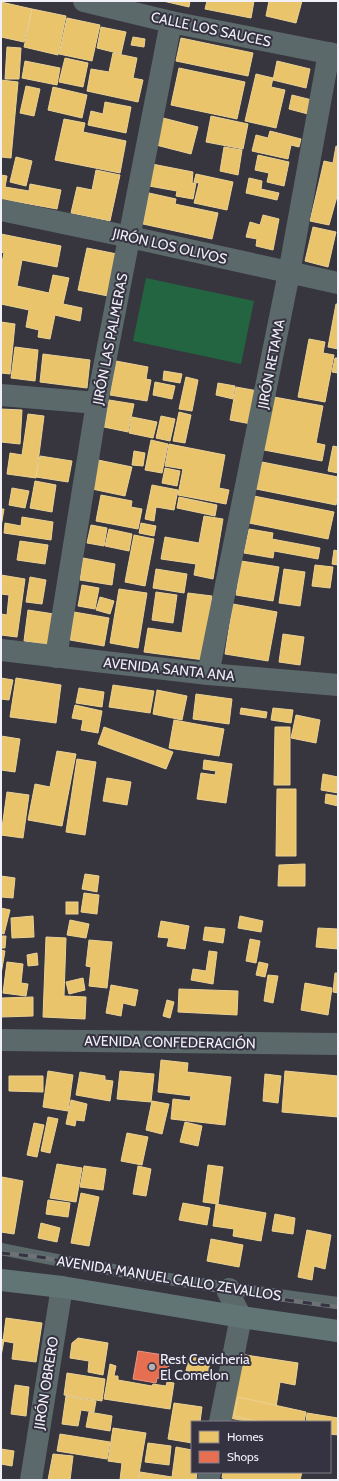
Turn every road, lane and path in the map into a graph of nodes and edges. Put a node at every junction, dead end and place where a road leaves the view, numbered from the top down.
1 (84, 1) edge
2 (171, 22) junction
3 (334, 54) edge
4 (1, 210) edge
5 (130, 237) junction
6 (289, 273) junction
7 (338, 283) edge
8 (1, 395) edge
9 (97, 403) junction
10 (1, 650) edge
11 (56, 657) junction
12 (208, 674) junction
13 (338, 684) edge
14 (1, 1040) edge
15 (338, 1044) edge
16 (1, 1249) edge
17 (1, 1280) edge
18 (62, 1287) junction
19 (229, 1289) junction
20 (338, 1303) edge
21 (241, 1317) junction
22 (338, 1330) edge
23 (220, 1421) edge
24 (31, 1480) edge

1 - 2 street, CALLE LOS SAUCES
2 - 3 street, CALLE LOS SAUCES
2 - 5 street, JIRÓN LAS PALMERAS
3 - 6 street, JIRÓN RETAMA
4 - 5 street, JIRÓN LOS OLIVOS
5 - 6 street, JIRÓN LOS OLIVOS
5 - 9 street, JIRÓN LAS PALMERAS
6 - 7 street, JIRÓN LOS OLIVOS
6 - 12 street, JIRÓN RETAMA
8 - 9 street
9 - 11 street, JIRÓN LAS PALMERAS
10 - 11 street, AVENIDA SANTA ANA
11 - 12 street, AVENIDA SANTA ANA
12 - 13 street, AVENIDA SANTA ANA
14 - 15 street, AVENIDA CONFEDERACIÓN
16 - 19 lane, AVENIDA MANUEL CALLO ZEVALLOS
17 - 18 street, AVENIDA MANUEL CALLO ZEVALLOS
18 - 21 street, AVENIDA MANUEL CALLO ZEVALLOS
18 - 24 street, JIRÓN OBRERO
19 - 20 lane, AVENIDA MANUEL CALLO ZEVALLOS
19 - 21 street
21 - 22 street, AVENIDA MANUEL CALLO ZEVALLOS
21 - 23 street

